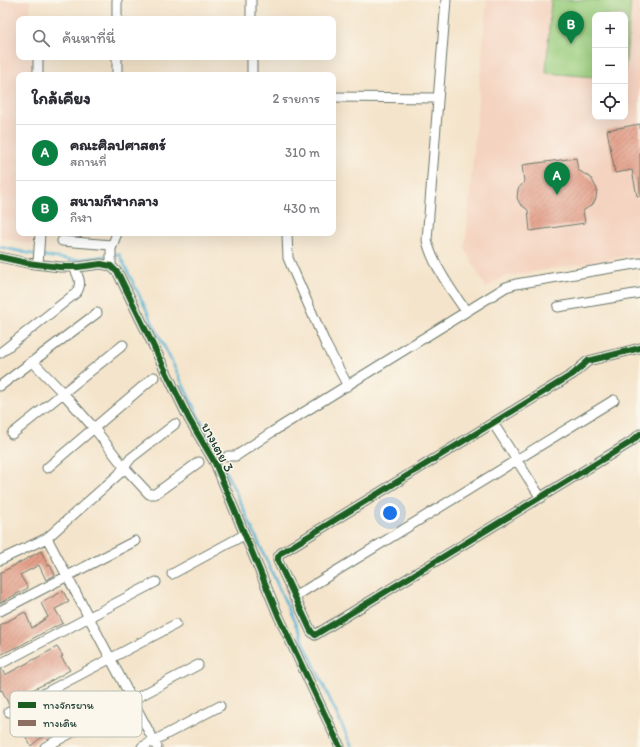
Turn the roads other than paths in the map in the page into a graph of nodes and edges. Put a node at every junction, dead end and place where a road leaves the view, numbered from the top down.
1 (117, 0) edge
2 (251, 0) edge
3 (446, 0) edge
4 (117, 16) edge
5 (251, 16) edge
6 (38, 60) edge
7 (117, 60) edge
8 (252, 60) edge
9 (38, 72) edge
10 (117, 72) edge
11 (252, 72) edge
12 (336, 98) edge
13 (438, 98) junction
14 (40, 236) edge
15 (116, 236) edge
16 (287, 236) edge
17 (62, 241) dead end
18 (112, 247) junction
19 (0, 257) edge
20 (38, 261) junction
21 (111, 262) junction
22 (640, 263) edge
23 (74, 267) junction
24 (640, 294) edge
25 (558, 307) dead end
26 (466, 311) junction
27 (97, 313) dead end
28 (123, 345) dead end
29 (640, 348) edge
30 (0, 353) edge
31 (32, 361) junction
32 (154, 377) dead end
33 (0, 386) edge
34 (348, 386) junction
35 (63, 393) junction
36 (614, 400) dead end
37 (493, 423) junction
38 (175, 424) dead end
39 (94, 428) junction
40 (12, 434) dead end
41 (640, 434) edge
42 (228, 456) dead end
43 (518, 460) junction
44 (199, 462) dead end
45 (124, 467) junction
46 (47, 468) dead end
47 (541, 498) junction
48 (244, 535) junction
49 (47, 538) junction
50 (135, 541) dead end
51 (0, 560) edge
52 (172, 574) dead end
53 (68, 577) junction
54 (156, 582) dead end
55 (294, 597) junction
56 (0, 611) edge
57 (89, 618) junction
58 (176, 624) dead end
59 (110, 658) junction
60 (0, 664) edge
61 (198, 665) dead end
62 (48, 691) edge
63 (127, 691) edge
64 (142, 695) edge
65 (220, 706) dead end
66 (142, 719) edge
67 (63, 737) edge
68 (155, 744) edge
69 (44, 747) edge
70 (142, 747) edge
71 (340, 747) edge

1 - 4 street
2 - 5 street
3 - 13 street
6 - 9 street
7 - 10 street
8 - 11 street
12 - 13 street
13 - 26 street
14 - 20 street
15 - 18 street
16 - 34 street
17 - 18 street
18 - 21 street
19 - 20 street
20 - 23 street
21 - 23 street
21 - 48 street, บางเตย 3
22 - 26 street
23 - 30 street
24 - 25 street
26 - 34 street
27 - 31 street
28 - 35 street
29 - 37 street
31 - 33 street
31 - 35 street
32 - 39 street
34 - 42 street
35 - 39 street
35 - 40 street
36 - 43 street
37 - 43 street
37 - 55 street
38 - 45 street
39 - 45 street
39 - 46 street
41 - 47 street
43 - 47 street
43 - 55 street
44 - 45 street
45 - 49 street
47 - 55 street
48 - 52 street
48 - 71 street, บางเตย 3
49 - 51 street
49 - 53 street
50 - 53 street
53 - 56 street
53 - 57 street
54 - 57 street
57 - 59 street
57 - 60 street
58 - 59 street
59 - 62 street
59 - 63 street
61 - 64 street
65 - 68 street
66 - 68 street
67 - 69 street
68 - 70 street

